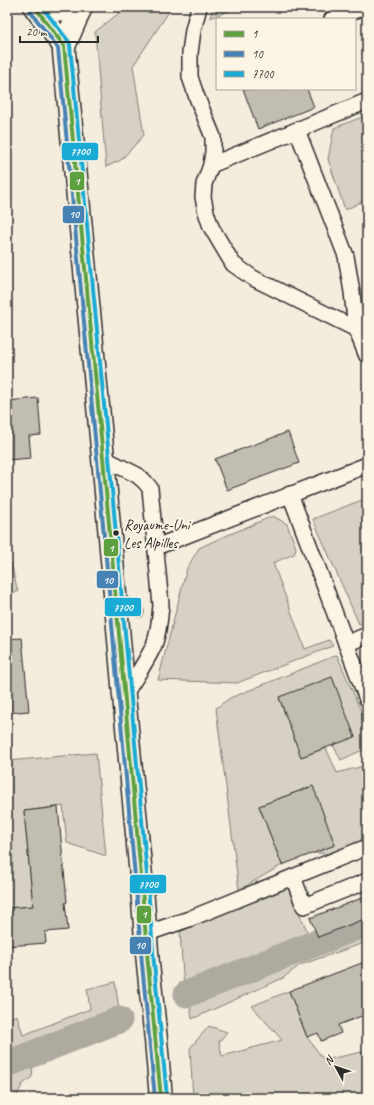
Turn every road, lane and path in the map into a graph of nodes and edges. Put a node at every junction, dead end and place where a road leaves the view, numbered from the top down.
1 (36, 7) edge
2 (73, 7) edge
3 (81, 7) edge
4 (199, 7) edge
5 (364, 7) edge
6 (335, 18) edge
7 (64, 46) junction
8 (367, 101) edge
9 (297, 130) junction
10 (211, 165) junction
11 (356, 329) junction
12 (367, 356) edge
13 (103, 458) junction
14 (367, 464) edge
15 (290, 494) junction
16 (156, 546) junction
17 (367, 635) edge
18 (346, 644) junction
19 (124, 696) junction
20 (367, 699) edge
21 (367, 847) edge
22 (293, 877) junction
23 (367, 881) edge
24 (145, 934) junction
25 (161, 1098) edge

1 - 2 street
1 - 7 street
3 - 7 street
4 - 10 lane
5 - 6 lane
7 - 13 street
8 - 9 lane
9 - 10 lane
9 - 11 lane
10 - 11 lane
11 - 12 lane
13 - 16 lane
13 - 19 street
14 - 15 lane
15 - 16 lane
15 - 18 lane
16 - 19 lane
17 - 18 lane
18 - 20 lane
19 - 24 street
21 - 22 lane
22 - 23 lane
22 - 24 lane
24 - 25 street

